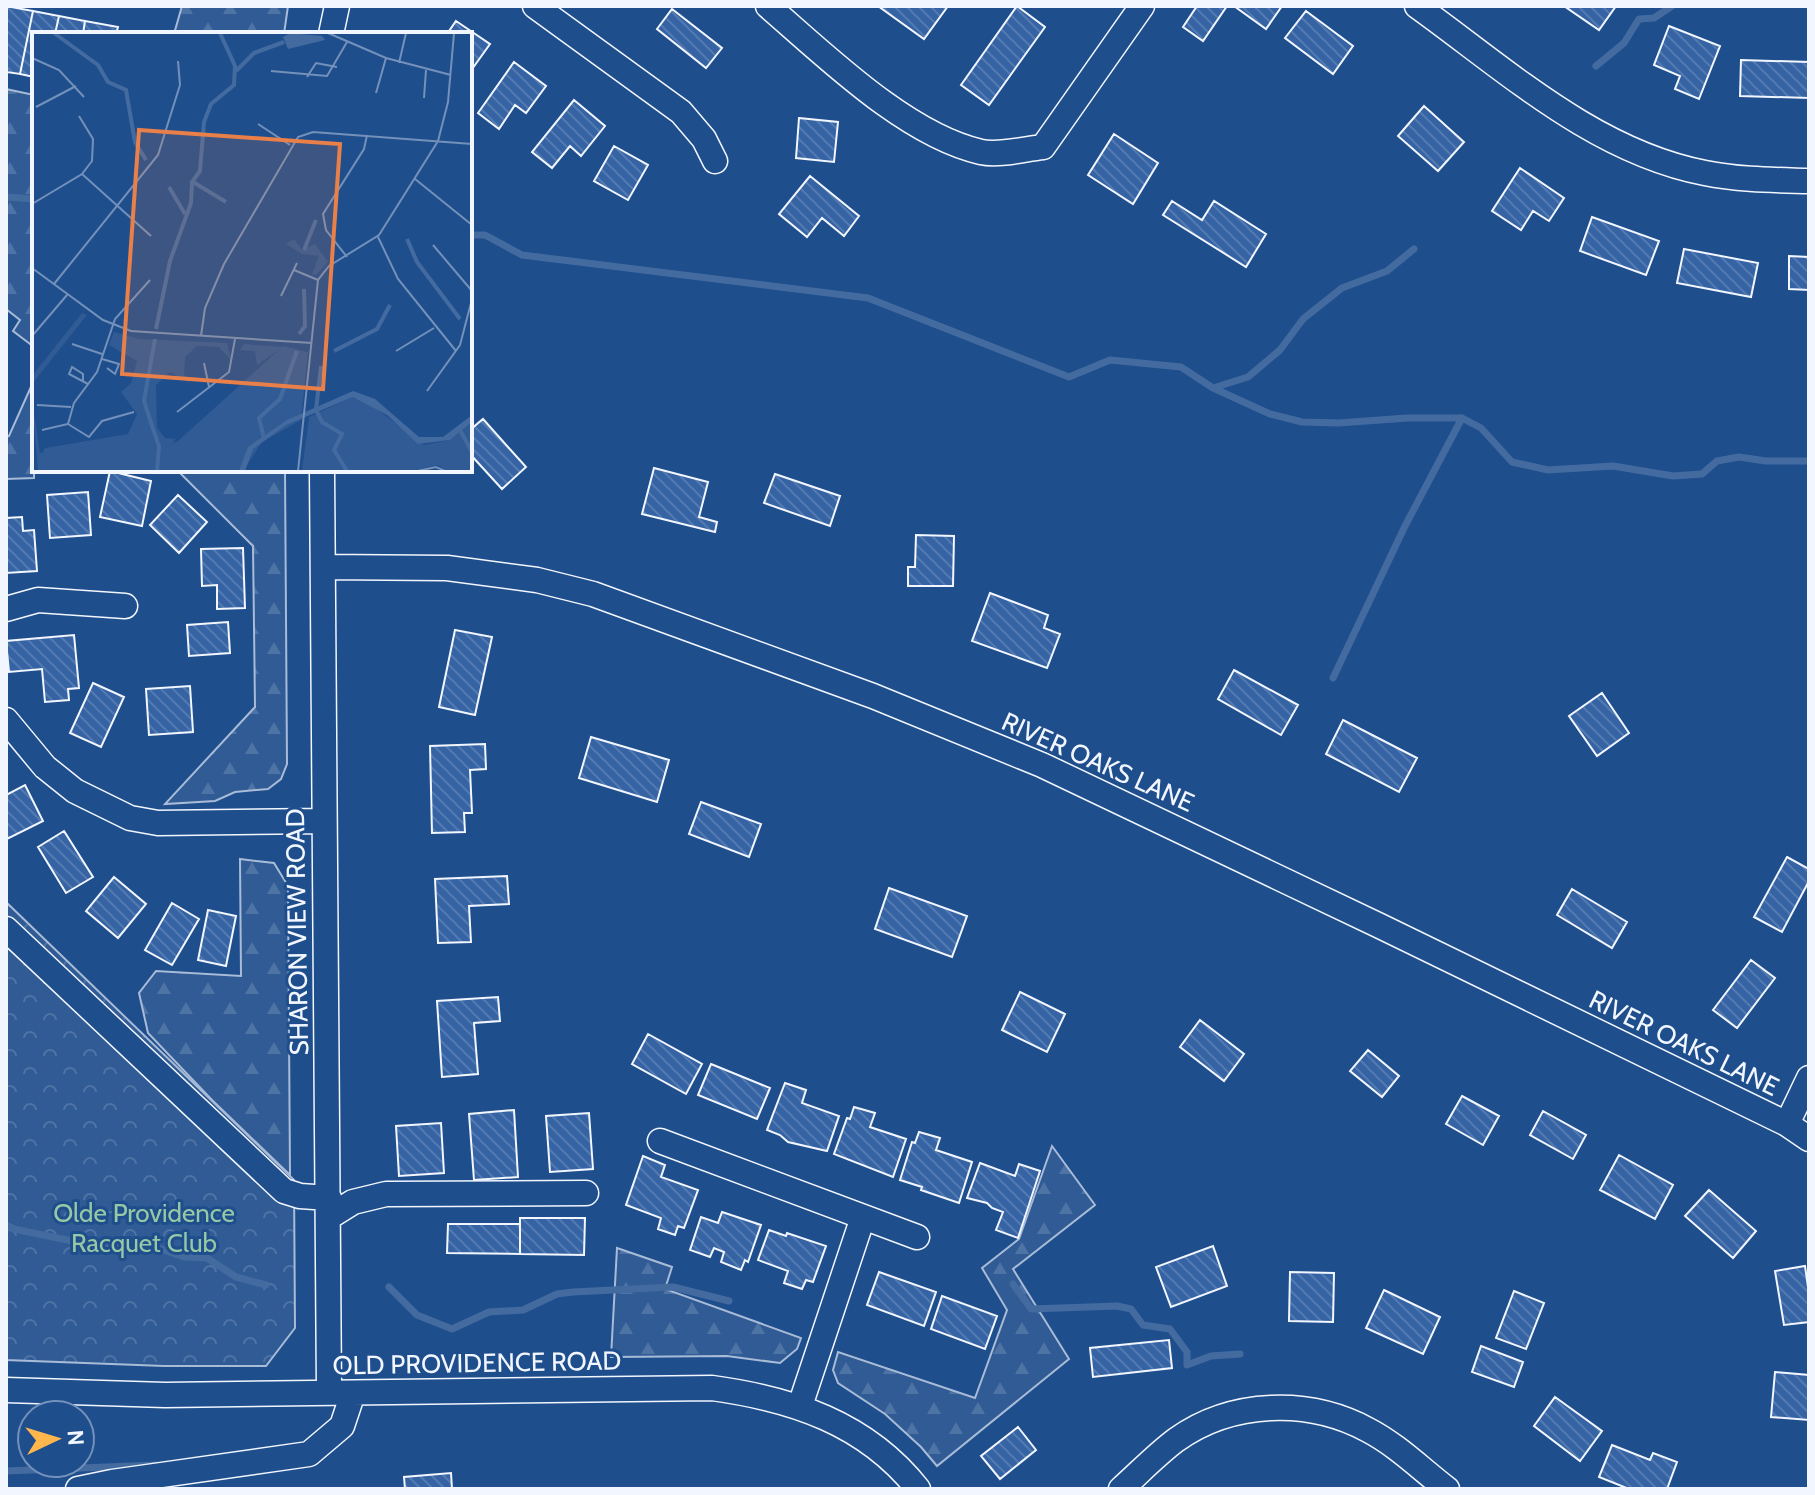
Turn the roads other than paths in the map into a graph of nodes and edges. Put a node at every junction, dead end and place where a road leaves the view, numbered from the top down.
1 (337, 6) edge
2 (535, 6) edge
3 (768, 6) edge
4 (1142, 6) edge
5 (1417, 6) edge
6 (331, 32) edge
7 (715, 161) dead end
8 (1809, 181) edge
9 (322, 472) edge
10 (323, 567) junction
11 (125, 606) dead end
12 (6, 609) edge
13 (6, 720) edge
14 (323, 821) junction
15 (6, 929) edge
16 (1809, 1078) edge
17 (1787, 1124) junction
18 (1809, 1139) edge
19 (660, 1141) dead end
20 (586, 1193) dead end
21 (329, 1207) junction
22 (863, 1217) junction
23 (917, 1237) dead end
24 (6, 1390) edge
25 (341, 1393) junction
26 (800, 1406) junction
27 (78, 1489) edge
28 (918, 1489) edge
29 (1121, 1489) edge
30 (1447, 1489) edge

1 - 6 street
2 - 7 street
3 - 4 street
5 - 8 street
9 - 10 street, SHARON VIEW ROAD
10 - 14 street, SHARON VIEW ROAD
10 - 17 street, RIVER OAKS LANE
11 - 12 street
13 - 14 street
14 - 21 street, SHARON VIEW ROAD
15 - 21 street
16 - 17 street
17 - 18 street, RIVER OAKS LANE
19 - 22 street
20 - 21 street
21 - 25 street, SHARON VIEW ROAD
22 - 23 street
22 - 26 street
24 - 25 street, OLD PROVIDENCE ROAD
25 - 26 street, OLD PROVIDENCE ROAD
25 - 27 street
26 - 28 street, OLD PROVIDENCE ROAD
29 - 30 street

